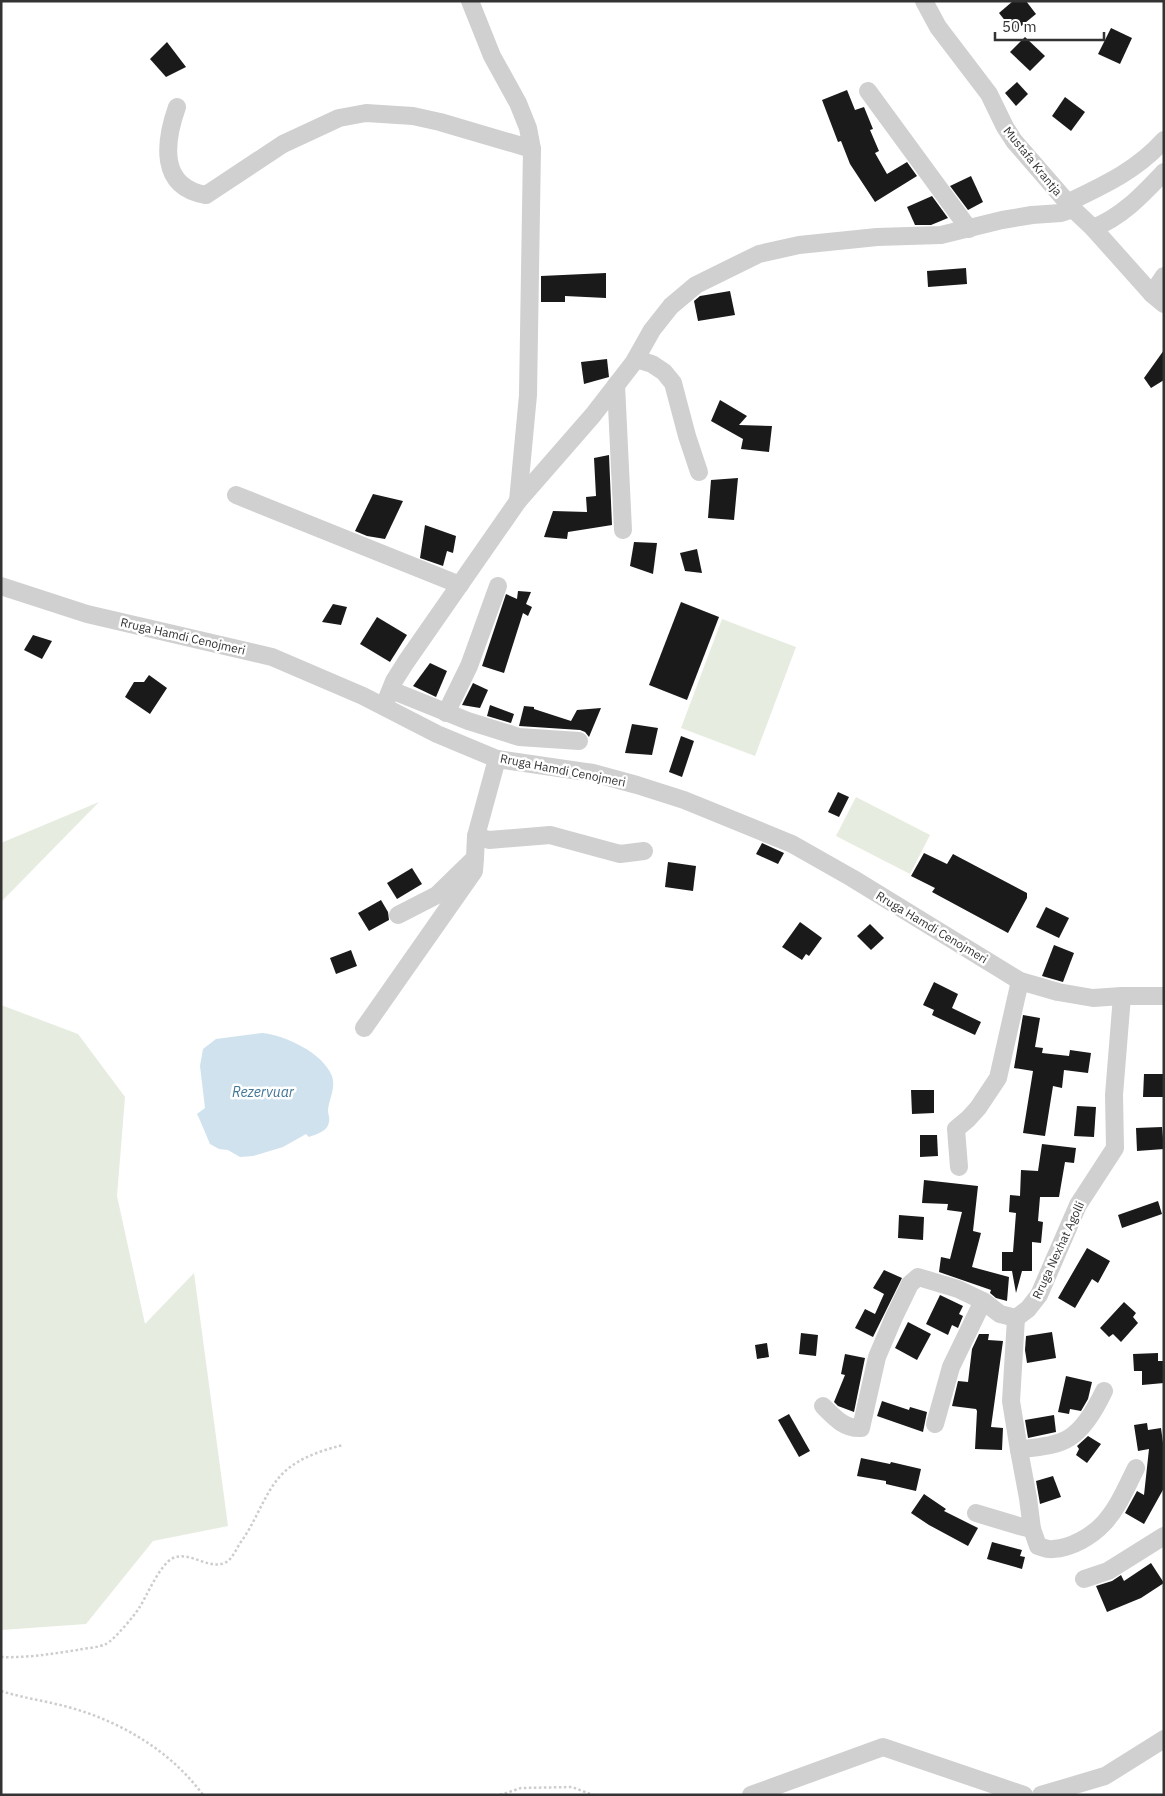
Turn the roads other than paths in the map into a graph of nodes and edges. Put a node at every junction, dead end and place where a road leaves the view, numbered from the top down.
1 (470, 1) edge
2 (924, 1) edge
3 (868, 90) dead end
4 (177, 107) dead end
5 (1164, 140) edge
6 (532, 150) junction
7 (1164, 172) edge
8 (1070, 206) junction
9 (1093, 228) junction
10 (969, 229) junction
11 (1164, 276) edge
12 (1158, 299) edge
13 (636, 359) junction
14 (616, 385) junction
15 (700, 472) dead end
16 (236, 496) dead end
17 (518, 501) junction
18 (623, 530) dead end
19 (460, 585) junction
20 (1, 586) edge
21 (498, 586) dead end
22 (391, 690) junction
23 (384, 706) junction
24 (446, 712) junction
25 (579, 741) dead end
26 (498, 759) junction
27 (476, 836) junction
28 (644, 851) dead end
29 (475, 858) junction
30 (398, 914) dead end
31 (1020, 981) junction
32 (1122, 996) junction
33 (1164, 996) edge
34 (364, 1028) dead end
35 (959, 1167) dead end
36 (983, 1302) junction
37 (1016, 1318) junction
38 (1104, 1391) dead end
39 (822, 1406) dead end
40 (935, 1424) dead end
41 (1018, 1450) junction
42 (1136, 1468) dead end
43 (976, 1513) dead end
44 (1032, 1528) junction
45 (1164, 1536) edge
46 (1084, 1579) dead end
47 (1164, 1739) edge
48 (751, 1795) edge
49 (1024, 1795) edge
50 (1041, 1795) edge

1 - 6 street
2 - 8 street, Mustafa Krantja
3 - 10 street
4 - 6 street
5 - 8 street
6 - 17 street
7 - 9 street
8 - 9 street, Mustafa Krantja
8 - 10 street
9 - 12 street, Mustafa Krantja
10 - 13 street
11 - 12 street
13 - 14 street
13 - 15 street
14 - 17 street
14 - 18 street
16 - 19 street
17 - 19 street
19 - 22 street
20 - 23 street, Rruga Hamdi Cenojmeri
21 - 24 street
22 - 23 street
22 - 24 street
23 - 26 street, Rruga Hamdi Cenojmeri
24 - 25 street
26 - 27 street
26 - 31 street, Rruga Hamdi Cenojmeri
27 - 28 street
27 - 29 street
29 - 30 street
29 - 34 street
31 - 32 street, Rruga Hamdi Cenojmeri
31 - 35 street
32 - 33 street, Rruga Hamdi Cenojmeri
32 - 37 street, Rruga Nexhat Agolli
36 - 37 street
36 - 39 street
36 - 40 street
37 - 41 street
38 - 41 street
41 - 44 street
42 - 44 street
43 - 44 street
45 - 46 street
47 - 50 street
48 - 49 street

